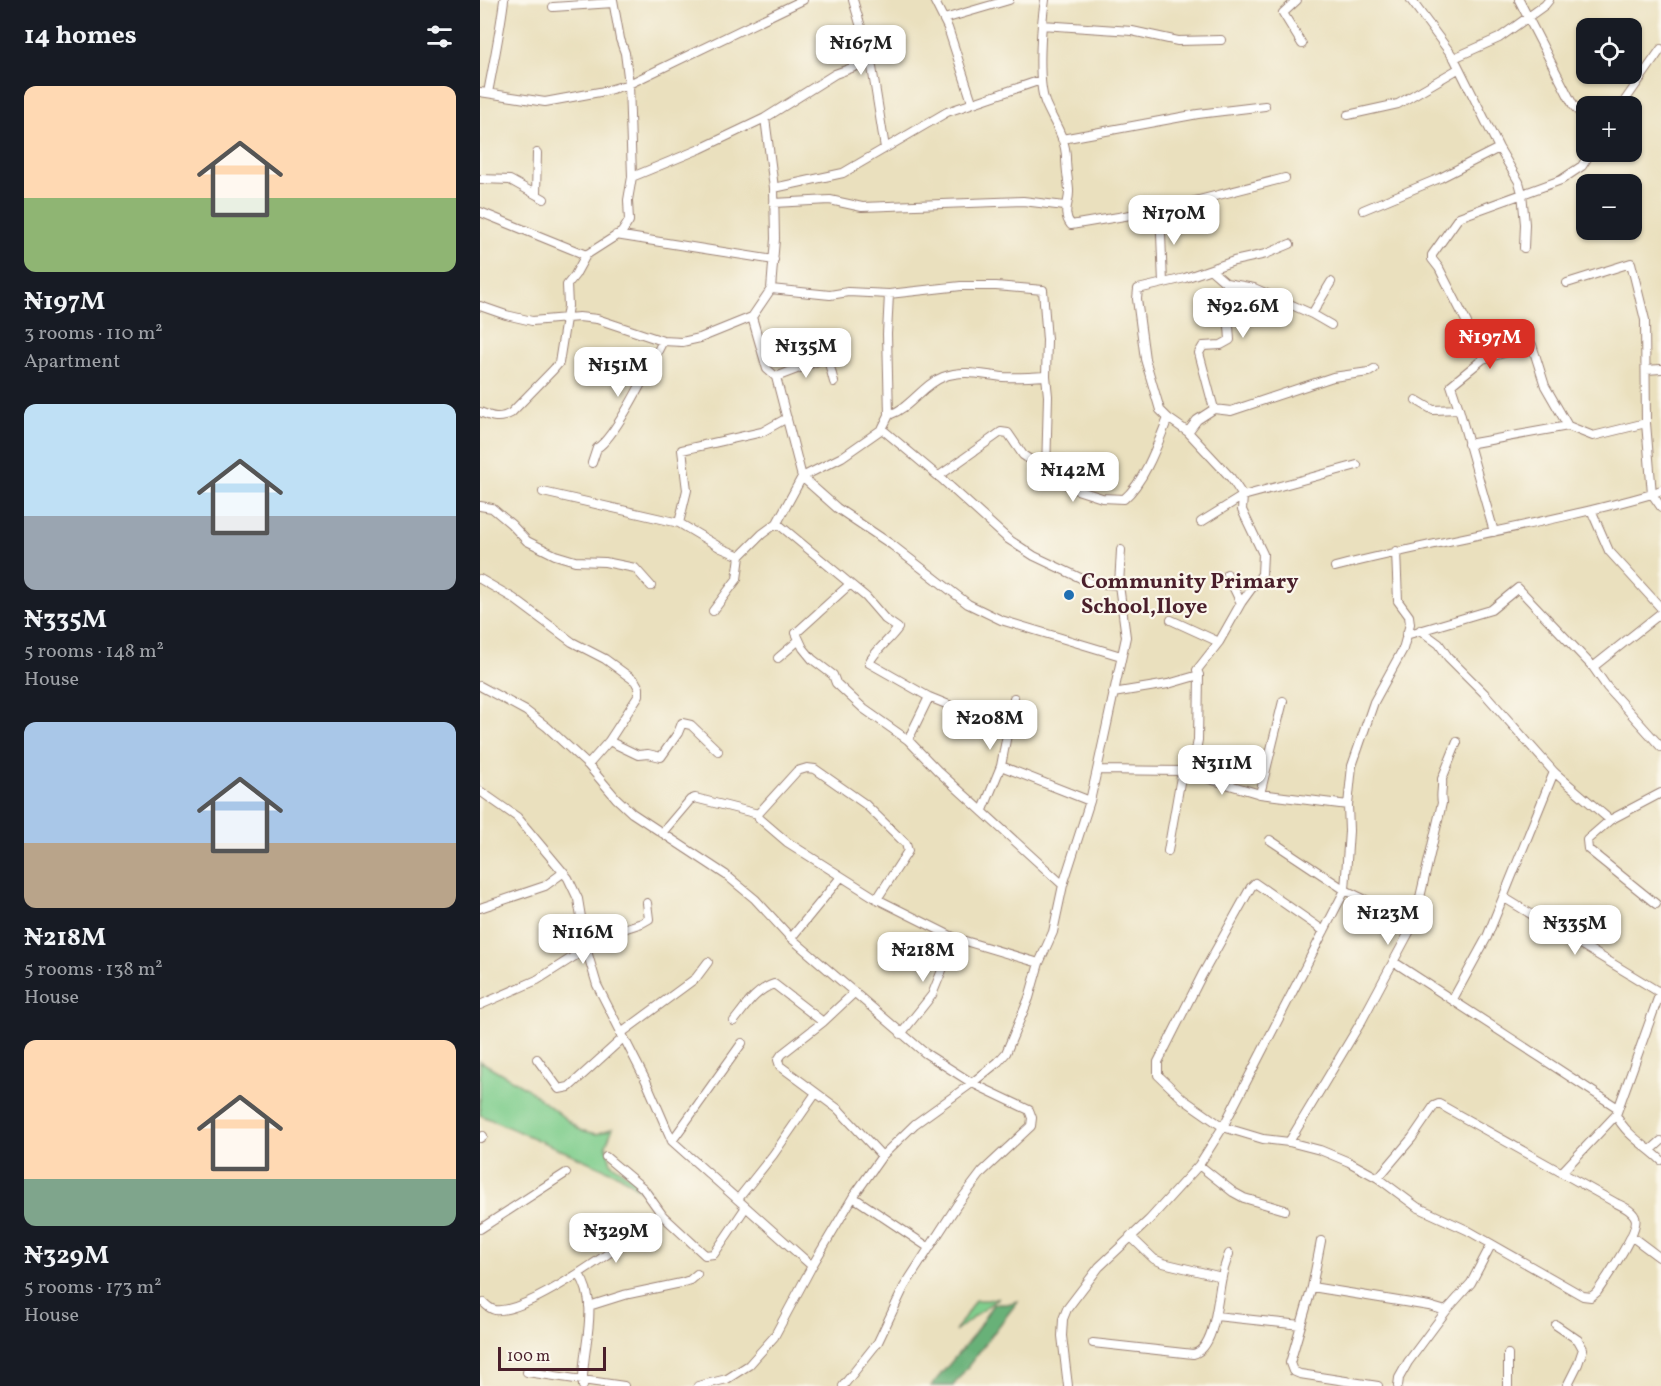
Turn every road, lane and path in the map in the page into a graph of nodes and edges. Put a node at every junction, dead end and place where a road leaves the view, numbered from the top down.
1 (504, 0) edge
2 (803, 0) edge
3 (853, 0) edge
4 (934, 0) edge
5 (1009, 0) edge
6 (1045, 0) edge
7 (1297, 0) edge
8 (1411, 0) edge
9 (1520, 0) edge
10 (1549, 0) edge
11 (613, 2) edge
12 (553, 7) dead end
13 (1528, 18) junction
14 (944, 19) junction
15 (1042, 25) junction
16 (1221, 40) dead end
17 (1302, 44) dead end
18 (1661, 49) edge
19 (1454, 58) junction
20 (871, 61) junction
21 (1458, 69) junction
22 (1041, 80) junction
23 (629, 84) junction
24 (484, 92) edge
25 (1628, 96) edge
26 (972, 102) junction
27 (1265, 106) dead end
28 (1576, 108) edge
29 (1348, 115) dead end
30 (765, 118) junction
31 (1062, 139) junction
32 (885, 148) junction
33 (1499, 148) junction
34 (537, 153) dead end
35 (1586, 162) edge
36 (632, 177) junction
37 (1285, 178) dead end
38 (480, 179) edge
39 (774, 188) junction
40 (1522, 193) junction
41 (536, 194) junction
42 (544, 199) dead end
43 (774, 203) junction
44 (1065, 206) junction
45 (1160, 210) junction
46 (1363, 210) dead end
47 (480, 212) edge
48 (616, 235) junction
49 (1290, 244) dead end
50 (1524, 248) dead end
51 (585, 255) junction
52 (774, 260) junction
53 (1211, 270) junction
54 (1331, 282) dead end
55 (1163, 283) junction
56 (1226, 283) junction
57 (1567, 283) dead end
58 (771, 289) junction
59 (889, 294) junction
60 (480, 306) edge
61 (1312, 314) junction
62 (752, 317) junction
63 (565, 318) junction
64 (1467, 323) dead end
65 (1331, 325) dead end
66 (663, 341) junction
67 (1374, 369) dead end
68 (1661, 369) edge
69 (1646, 370) junction
70 (1046, 376) junction
71 (776, 377) junction
72 (834, 382) dead end
73 (1416, 400) dead end
74 (1214, 409) junction
75 (1459, 409) junction
76 (480, 412) edge
77 (889, 415) junction
78 (787, 418) junction
79 (1167, 418) junction
80 (1646, 423) junction
81 (1568, 426) junction
82 (882, 429) junction
83 (1188, 432) junction
84 (1468, 444) junction
85 (592, 463) dead end
86 (1357, 465) dead end
87 (1046, 472) junction
88 (939, 476) junction
89 (802, 477) junction
90 (1661, 489) edge
91 (543, 492) dead end
92 (1652, 494) junction
93 (1243, 496) junction
94 (480, 506) edge
95 (1661, 507) edge
96 (1592, 512) junction
97 (1201, 522) dead end
98 (679, 523) junction
99 (777, 523) junction
100 (1494, 532) junction
101 (1121, 550) dead end
102 (1396, 551) junction
103 (740, 556) junction
104 (1335, 567) dead end
105 (1227, 574) dead end
106 (480, 579) edge
107 (849, 585) junction
108 (1119, 585) junction
109 (651, 586) dead end
110 (1241, 603) junction
111 (1661, 608) edge
112 (713, 611) dead end
113 (1661, 613) edge
114 (1171, 620) dead end
115 (1420, 630) junction
116 (1406, 635) junction
117 (799, 640) junction
118 (1219, 642) junction
119 (1120, 656) junction
120 (778, 657) dead end
121 (1593, 667) junction
122 (1199, 675) junction
123 (480, 686) edge
124 (1113, 693) junction
125 (929, 697) junction
126 (1014, 698) dead end
127 (1283, 701) dead end
128 (1008, 729) junction
129 (908, 740) junction
130 (609, 741) junction
131 (1457, 742) dead end
132 (1661, 747) edge
133 (718, 751) dead end
134 (588, 765) junction
135 (1000, 766) junction
136 (1097, 770) junction
137 (1182, 771) junction
138 (1554, 772) junction
139 (480, 791) edge
140 (1661, 793) edge
141 (1260, 794) junction
142 (1089, 801) junction
143 (1348, 805) junction
144 (983, 810) junction
145 (758, 814) junction
146 (1610, 820) junction
147 (662, 833) junction
148 (1270, 840) dead end
149 (1167, 850) dead end
150 (564, 872) junction
151 (841, 877) junction
152 (1063, 885) junction
153 (1345, 890) junction
154 (1503, 897) junction
155 (877, 899) junction
156 (647, 903) dead end
157 (1656, 904) dead end
158 (481, 905) edge
159 (1414, 923) junction
160 (1324, 931) junction
161 (791, 938) junction
162 (955, 938) junction
163 (586, 948) junction
164 (708, 962) dead end
165 (1394, 962) junction
166 (1040, 963) junction
167 (1660, 991) edge
168 (855, 992) junction
169 (1453, 999) junction
170 (480, 1005) edge
171 (734, 1021) dead end
172 (823, 1022) junction
173 (901, 1034) junction
174 (621, 1036) junction
175 (742, 1043) dead end
176 (537, 1059) dead end
177 (972, 1083) junction
178 (816, 1093) junction
179 (1617, 1112) junction
180 (1223, 1127) junction
181 (672, 1141) junction
182 (1661, 1141) edge
183 (1289, 1142) junction
184 (1651, 1150) junction
185 (882, 1156) junction
186 (606, 1157) dead end
187 (1661, 1160) edge
188 (1199, 1165) junction
189 (1562, 1172) junction
190 (566, 1173) dead end
191 (1378, 1178) junction
192 (853, 1197) junction
193 (738, 1199) junction
194 (746, 1207) junction
195 (1285, 1210) dead end
196 (481, 1225) edge
197 (637, 1233) dead end
198 (1130, 1236) junction
199 (1631, 1236) junction
200 (1322, 1241) dead end
201 (1491, 1245) junction
202 (928, 1247) junction
203 (1229, 1254) dead end
204 (1659, 1257) dead end
205 (812, 1266) junction
206 (579, 1274) junction
207 (698, 1274) dead end
208 (1222, 1277) junction
209 (1312, 1287) junction
210 (480, 1294) edge
211 (482, 1304) edge
212 (589, 1306) junction
213 (1446, 1311) junction
214 (1216, 1316) junction
215 (1301, 1325) junction
216 (1556, 1325) dead end
217 (1094, 1343) dead end
218 (1508, 1354) dead end
219 (527, 1372) dead end
220 (583, 1383) edge
221 (624, 1386) edge
222 (698, 1386) edge
223 (843, 1386) edge
224 (1068, 1386) edge
225 (1378, 1386) edge
226 (1398, 1386) edge
227 (1508, 1386) edge
228 (1567, 1386) edge

1 - 24 street
2 - 23 street
3 - 20 street
4 - 14 street
5 - 14 street
6 - 15 street
7 - 17 street
8 - 19 street
9 - 13 street
10 - 13 street
11 - 12 street
11 - 23 street
13 - 19 street
13 - 28 street
14 - 26 street
15 - 16 street
15 - 22 street
18 - 25 street
19 - 21 street
20 - 30 street
20 - 32 street
21 - 29 street
21 - 33 street
22 - 26 street
22 - 31 street
23 - 24 street
23 - 36 street
26 - 32 street
27 - 31 street
30 - 36 street
30 - 39 street
31 - 44 street
32 - 39 street
33 - 40 street
33 - 46 street
34 - 41 street
35 - 40 street
36 - 48 street
37 - 45 street
38 - 41 street
39 - 43 street
40 - 50 street
40 - 64 street
41 - 42 street
43 - 44 street
43 - 52 street
44 - 45 street
45 - 55 street
47 - 51 street
48 - 51 street
48 - 52 street
49 - 53 street
51 - 63 street
52 - 58 street
53 - 55 street
53 - 56 street
54 - 61 street
55 - 79 street
56 - 61 street
56 - 74 street
57 - 69 street
58 - 59 street
58 - 62 street
59 - 70 street
59 - 77 street
60 - 63 street
61 - 65 street
62 - 66 street
62 - 71 street
63 - 66 street
63 - 76 street
66 - 85 street
67 - 74 street
68 - 69 street
69 - 80 street
70 - 77 street
70 - 87 street
71 - 72 street
71 - 78 street
73 - 75 street
74 - 83 street
75 - 81 street
75 - 84 street
77 - 82 street
78 - 89 street
78 - 98 street
79 - 83 street
79 - 87 street
80 - 81 street
80 - 92 street
81 - 84 street
82 - 88 street
82 - 89 street
83 - 93 street
84 - 100 street
86 - 93 street
87 - 88 street
88 - 108 street
89 - 99 street
89 - 119 street
90 - 92 street
91 - 98 street
92 - 95 street
92 - 96 street
93 - 97 street
93 - 110 street
94 - 109 street
96 - 100 street
96 - 111 street
98 - 103 street
99 - 103 street
99 - 107 street
100 - 102 street
101 - 108 street
102 - 104 street
102 - 116 street
103 - 112 street
105 - 110 street
106 - 130 street
107 - 117 street
107 - 125 street
108 - 119 street
110 - 118 street
113 - 121 street
114 - 118 street
115 - 116 street
115 - 121 street
115 - 138 street
116 - 143 street
117 - 120 street
117 - 129 street
118 - 122 street
119 - 124 street
121 - 132 street
122 - 124 street
122 - 137 street
123 - 134 street
124 - 136 street
125 - 128 street
125 - 129 street
126 - 128 street
127 - 141 street
128 - 135 street
129 - 144 street
130 - 133 street
130 - 134 street
131 - 159 street
134 - 147 street
135 - 142 street
135 - 144 street
136 - 137 street
136 - 142 street
137 - 141 street
137 - 149 street
138 - 146 street
138 - 154 street
139 - 150 street
140 - 146 street
141 - 143 street
142 - 152 street
143 - 153 street
144 - 152 street
145 - 147 street
145 - 151 street
145 - 155 street
146 - 157 street
147 - 161 street
148 - 153 street
150 - 158 street
150 - 163 street
151 - 155 street
151 - 161 street
152 - 166 street
153 - 159 street
153 - 160 street
154 - 167 street
154 - 169 street
155 - 162 street
156 - 163 street
159 - 165 street
160 - 180 street
160 - 180 street
161 - 168 street
162 - 166 street
162 - 173 street
163 - 170 street
163 - 174 street
164 - 174 street
165 - 169 street
165 - 183 street
166 - 177 street
167 - 179 street
168 - 172 street
168 - 173 street
169 - 179 street
171 - 172 street
172 - 178 street
173 - 177 street
174 - 176 street
174 - 181 street
175 - 181 street
177 - 185 street
177 - 202 street
178 - 185 street
178 - 193 street
179 - 184 street
179 - 189 street
180 - 183 street
180 - 188 street
181 - 193 street
182 - 184 street
183 - 191 street
184 - 187 street
185 - 192 street
186 - 194 street
188 - 195 street
188 - 198 street
189 - 191 street
189 - 199 street
190 - 196 street
191 - 201 street
192 - 202 street
192 - 205 street
193 - 194 street
194 - 205 street
197 - 206 street
198 - 208 street
198 - 224 street
199 - 201 street
199 - 204 street
200 - 209 street
201 - 213 street
202 - 223 street
203 - 208 street
205 - 222 street
206 - 211 street
206 - 212 street
207 - 212 street
208 - 214 street
209 - 213 street
209 - 215 street
210 - 211 street
212 - 220 street
213 - 226 street
214 - 215 street
214 - 217 street
215 - 225 street
216 - 228 street
218 - 227 street
219 - 220 street
220 - 221 street

